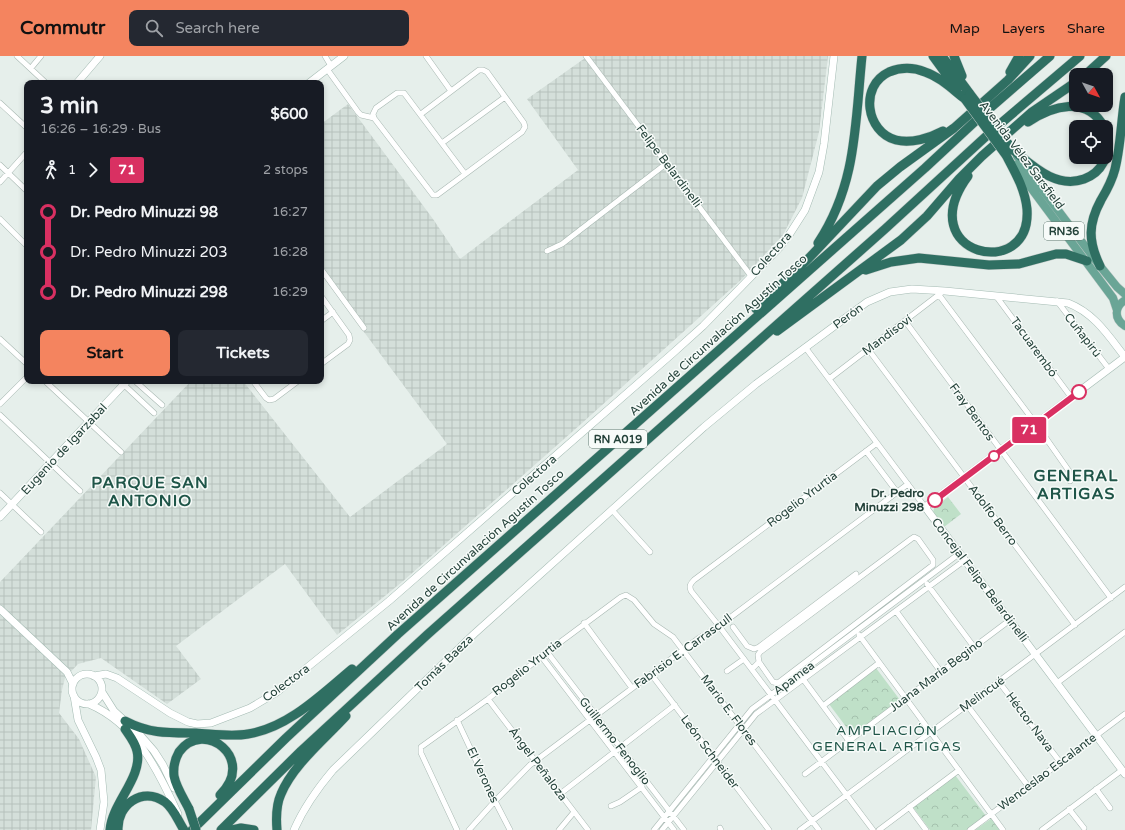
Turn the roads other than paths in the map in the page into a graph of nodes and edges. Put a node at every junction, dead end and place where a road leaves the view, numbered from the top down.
1 (17, 56) edge
2 (41, 56) edge
3 (100, 56) edge
4 (319, 56) edge
5 (344, 56) edge
6 (426, 56) edge
7 (586, 56) edge
8 (834, 56) edge
9 (862, 56) edge
10 (933, 56) edge
11 (942, 56) edge
12 (954, 56) edge
13 (1019, 56) edge
14 (1030, 56) edge
15 (1050, 56) edge
16 (1080, 56) edge
17 (1106, 56) edge
18 (325, 57) edge
19 (329, 67) junction
20 (31, 68) junction
21 (1093, 68) edge
22 (43, 80) edge
23 (79, 80) edge
24 (313, 80) edge
25 (1069, 87) edge
26 (451, 91) junction
27 (967, 96) junction
28 (1125, 96) edge
29 (505, 97) junction
30 (0, 103) edge
31 (977, 108) junction
32 (420, 114) junction
33 (374, 118) junction
34 (1099, 120) edge
35 (24, 125) edge
36 (1000, 140) junction
37 (442, 143) junction
38 (1010, 152) junction
39 (24, 155) edge
40 (666, 163) junction
41 (1103, 164) edge
42 (0, 165) edge
43 (8, 173) junction
44 (465, 174) junction
45 (0, 182) edge
46 (24, 188) edge
47 (0, 219) edge
48 (24, 243) edge
49 (547, 252) dead end
50 (1086, 261) junction
51 (800, 266) junction
52 (1100, 266) junction
53 (324, 273) edge
54 (751, 276) junction
55 (852, 276) junction
56 (942, 293) junction
57 (1125, 294) edge
58 (996, 296) junction
59 (324, 300) edge
60 (1125, 300) edge
61 (1057, 301) junction
62 (1117, 310) junction
63 (333, 312) junction
64 (324, 319) edge
65 (905, 321) junction
66 (1125, 326) edge
67 (364, 328) dead end
68 (0, 339) edge
69 (805, 347) junction
70 (868, 349) junction
71 (1125, 357) edge
72 (737, 359) junction
73 (24, 361) edge
74 (324, 362) edge
75 (1109, 369) junction
76 (829, 379) junction
77 (24, 381) edge
78 (48, 384) edge
79 (122, 384) edge
80 (126, 384) edge
81 (138, 384) edge
82 (255, 384) edge
83 (294, 384) edge
84 (668, 395) junction
85 (1071, 397) junction
86 (0, 404) edge
87 (162, 406) dead end
88 (154, 413) dead end
89 (0, 415) edge
90 (89, 422) junction
91 (1036, 424) junction
92 (877, 443) junction
93 (866, 451) junction
94 (1001, 451) junction
95 (121, 452) dead end
96 (50, 463) junction
97 (965, 478) junction
98 (1070, 481) dead end
99 (908, 484) junction
100 (80, 491) dead end
101 (897, 492) junction
102 (0, 493) edge
103 (12, 504) junction
104 (925, 508) junction
105 (612, 510) junction
106 (0, 517) edge
107 (41, 532) dead end
108 (650, 552) dead end
109 (962, 556) junction
110 (856, 574) dead end
111 (924, 580) junction
112 (929, 586) junction
113 (1125, 587) edge
114 (631, 597) joint
115 (1111, 598) junction
116 (0, 609) edge
117 (896, 610) junction
118 (1010, 620) junction
119 (584, 623) junction
120 (1075, 625) junction
121 (719, 626) junction
122 (733, 627) dead end
123 (856, 631) junction
124 (1125, 632) edge
125 (398, 634) junction
126 (428, 634) junction
127 (860, 637) junction
128 (747, 646) junction
129 (974, 647) junction
130 (683, 650) junction
131 (547, 652) junction
132 (739, 652) junction
133 (1035, 654) junction
134 (541, 656) junction
135 (744, 659) junction
136 (759, 662) junction
137 (879, 664) junction
138 (752, 669) junction
139 (727, 671) dead end
140 (67, 672) junction
141 (941, 672) junction
142 (651, 674) junction
143 (80, 676) junction
144 (94, 676) junction
145 (112, 676) junction
146 (803, 679) junction
147 (999, 682) junction
148 (1057, 683) junction
149 (73, 684) junction
150 (632, 688) junction
151 (102, 689) junction
152 (771, 695) junction
153 (74, 696) junction
154 (488, 699) junction
155 (906, 699) junction
156 (775, 700) junction
157 (87, 704) junction
158 (675, 705) junction
159 (967, 705) junction
160 (823, 706) junction
161 (77, 711) junction
162 (1125, 714) edge
163 (596, 715) junction
164 (457, 720) junction
165 (590, 720) junction
166 (739, 724) junction
167 (125, 725) junction
168 (743, 729) junction
169 (931, 732) junction
170 (1096, 735) junction
171 (849, 741) junction
172 (620, 747) junction
173 (614, 752) junction
174 (713, 757) junction
175 (535, 761) junction
176 (717, 762) junction
177 (822, 762) junction
178 (1060, 762) junction
179 (959, 770) junction
180 (1124, 772) edge
181 (805, 774) dead end
182 (1028, 786) junction
183 (642, 787) junction
184 (1096, 789) junction
185 (560, 794) junction
186 (847, 795) junction
187 (495, 801) junction
188 (611, 806) dead end
189 (909, 807) junction
190 (1110, 808) dead end
191 (1070, 809) junction
192 (188, 811) junction
193 (669, 811) junction
194 (574, 812) junction
195 (991, 814) junction
196 (673, 816) junction
197 (664, 817) junction
198 (179, 818) junction
199 (812, 821) junction
200 (668, 822) junction
201 (192, 828) edge
202 (1084, 828) dead end
203 (100, 830) edge
204 (110, 830) edge
205 (118, 830) edge
206 (222, 830) edge
207 (232, 830) edge
208 (254, 830) edge
209 (276, 830) edge
210 (294, 830) edge
211 (457, 830) edge
212 (469, 830) edge
213 (510, 830) edge
214 (559, 830) edge
215 (588, 830) edge
216 (654, 830) edge
217 (662, 830) edge
218 (674, 830) edge
219 (684, 830) edge
220 (769, 830) edge
221 (800, 830) edge
222 (819, 830) edge
223 (873, 830) edge
224 (879, 830) edge
225 (926, 830) edge
226 (970, 830) edge
227 (1003, 830) edge
228 (1042, 830) edge

1 - 20 street
2 - 20 street
3 - 23 street
4 - 18 street
5 - 19 street
6 - 26 street
7 - 40 street, Felipe Belardinelli
8 - 54 street, Colectora
9 - 51 highway
10 - 27 highway, Avenida Vélez Sarsfield / RN36
11 - 27 highway, Avenida Vélez Sarsfield / RN36
12 - 27 highway
13 - 31 highway
14 - 31 highway
15 - 84 highway, Avenida de Circunvalación Agustín Tosco / RN A019
16 - 72 highway, RN A019
17 - 21 highway
18 - 19 street
19 - 24 street
19 - 33 street
20 - 22 street
25 - 36 highway
26 - 29 street
26 - 32 street
27 - 31 highway
27 - 38 highway, Avenida Vélez Sarsfield / RN36, bridge
28 - 52 highway
29 - 37 street
29 - 44 street
30 - 35 street
31 - 51 highway
32 - 33 street
32 - 37 street
33 - 44 street
34 - 36 highway
36 - 38 highway
36 - 55 highway
37 - 44 street
38 - 41 highway
38 - 50 main road, Avenida Vélez Sarsfield / RN36
38 - 52 main road, Avenida Vélez Sarsfield / RN36
39 - 43 street
40 - 49 street
40 - 54 street, Felipe Belardinelli
42 - 43 street
43 - 45 street
43 - 46 street
47 - 48 street
50 - 55 highway
50 - 62 main road, Avenida Vélez Sarsfield / RN36
51 - 84 highway
52 - 57 main road, Avenida Vélez Sarsfield / RN36
53 - 67 street
54 - 145 street, Colectora
55 - 72 highway
56 - 58 street, Perón
56 - 65 street, Mandisoví
56 - 69 street, Perón
56 - 91 street
58 - 61 street, Perón
58 - 85 street, Tacuarembó
59 - 63 street
60 - 62 main road
61 - 71 street, Perón
61 - 75 street, Cuñapirú
62 - 66 main road, RN36
63 - 64 street
63 - 74 street
65 - 70 street, Mandisoví
65 - 94 street, Fray Bentos
68 - 73 street
69 - 76 street, Concejal Felipe Belardinelli
69 - 105 street, Perón
70 - 76 street, Mandisoví
70 - 97 street, Adolfo Berro
71 - 75 street
72 - 126 highway, RN A019
75 - 85 street
76 - 92 street, Concejal Felipe Belardinelli
77 - 86 street
78 - 90 street
79 - 90 street, Eugenio de Igarzabal
80 - 88 street
81 - 87 street
82 - 83 street
84 - 125 highway, Avenida de Circunvalación Agustín Tosco / RN A019
85 - 91 street
89 - 96 street
90 - 95 street
90 - 96 street, Eugenio de Igarzabal
91 - 94 street
91 - 98 street
92 - 93 street, Rogelio Yrurtia
92 - 99 street, Concejal Felipe Belardinelli
93 - 101 street
93 - 121 street, Rogelio Yrurtia
94 - 97 street
94 - 115 street, Fray Bentos
96 - 100 street
96 - 103 street, Eugenio de Igarzabal
97 - 104 street
97 - 120 street, Adolfo Berro
99 - 101 street, Fabrisio E. Carrascull
99 - 104 street, Concejal Felipe Belardinelli
101 - 121 street, Fabrisio E. Carrascull
102 - 103 street
103 - 106 street, Eugenio de Igarzabal
103 - 107 street
104 - 109 street, Concejal Felipe Belardinelli
105 - 108 street
105 - 210 street, Tomás Baeza
109 - 111 street, Apamea
109 - 112 street, Apamea
109 - 118 street, Concejal Felipe Belardinelli
110 - 128 street
111 - 112 street
111 - 123 street, Apamea
112 - 117 street, Apamea
112 - 129 street
113 - 115 street, Melincué
114 - 119 street, Rogelio Yrurtia
114 - 130 street, Mario E. Flores
115 - 120 street, Melincué
116 - 140 street
117 - 127 street, Apamea
117 - 141 street
118 - 129 street, Juana María Begino
118 - 133 street, Concejal Felipe Belardinelli
119 - 131 street, Rogelio Yrurtia
119 - 150 street
120 - 133 street, Melincué
121 - 130 street, Fabrisio E. Carrascull
121 - 132 street
122 - 128 street
123 - 127 street
123 - 152 street, Apamea
124 - 148 street
125 - 167 highway
125 - 201 highway, Avenida de Circunvalación Agustín Tosco / RN A019
126 - 206 highway, RN A019
126 - 209 highway
127 - 137 street
127 - 146 street, Apamea
128 - 132 street
129 - 141 street, Juana María Begino
130 - 142 street, Fabrisio E. Carrascull
130 - 166 street, Mario E. Flores
131 - 134 street, Rogelio Yrurtia
131 - 163 street, Guillermo Fenoglio
132 - 135 street
133 - 147 street, Melincué
133 - 148 street, Concejal Felipe Belardinelli
134 - 154 street, Rogelio Yrurtia
134 - 165 street, Guillermo Fenoglio
135 - 138 street
135 - 139 street
136 - 136 street
136 - 138 street
137 - 155 street
137 - 160 street
138 - 152 street
140 - 143 street
140 - 149 street
141 - 155 street, Juana María Begino
142 - 150 street, Fabrisio E. Carrascull
142 - 158 street, León Schneider
143 - 144 street
143 - 149 street
144 - 145 street
144 - 151 street
145 - 151 street
146 - 156 street, Apamea
146 - 160 street
147 - 159 street, Melincué
147 - 178 street, Héctor Nava
148 - 170 street, Concejal Felipe Belardinelli
149 - 153 street
150 - 163 street, Fabrisio E. Carrascull
151 - 157 street
151 - 167 street
152 - 156 street
152 - 166 street, Apamea
153 - 157 street
153 - 161 street
154 - 164 street, Rogelio Yrurtia
154 - 175 street, Ángel Peñaloza
155 - 169 street
155 - 171 street, Juana María Begino
156 - 168 street, Apamea
156 - 177 street
157 - 161 street
157 - 167 street
158 - 172 street
158 - 174 street, León Schneider
159 - 169 street, Melincué
159 - 182 street
160 - 171 street
161 - 203 street
162 - 170 street, Wenceslao Escalante
163 - 165 street, Fabrisio E. Carrascull
163 - 172 street, Guillermo Fenoglio
164 - 187 street, El Verones
164 - 211 street, Rogelio Yrurtia
165 - 173 street, Guillermo Fenoglio
165 - 175 street, Fabrisio E. Carrascull
166 - 168 street, Mario E. Flores
166 - 174 street, Apamea
167 - 192 street
167 - 198 street
167 - 204 highway
168 - 176 street, Apamea
168 - 199 street, Mario E. Flores
169 - 179 street
169 - 186 street, Melincué
170 - 178 street, Wenceslao Escalante
170 - 180 street, Concejal Felipe Belardinelli
171 - 177 street, Juana María Begino
172 - 173 street
172 - 193 street, Guillermo Fenoglio
173 - 183 street, Guillermo Fenoglio
173 - 185 street
174 - 176 street, León Schneider
174 - 193 street, Apamea
175 - 185 street, Ángel Peñaloza
175 - 187 street, Fabrisio E. Carrascull
176 - 196 street, Apamea
176 - 220 street, León Schneider
177 - 181 street, Juana María Begino
177 - 186 street
178 - 182 street, Wenceslao Escalante
179 - 189 street
179 - 195 street
180 - 184 street
182 - 195 street, Wenceslao Escalante
183 - 188 street
183 - 197 street, Guillermo Fenoglio
184 - 190 street
184 - 191 street
185 - 194 street, Ángel Peñaloza
186 - 199 street, Melincué
186 - 223 street
187 - 212 street, Fabrisio E. Carrascull
187 - 213 street, El Verones
189 - 224 street
189 - 225 street
191 - 202 street
191 - 228 street
192 - 201 highway, bridge
192 - 201 highway
193 - 196 street, Guillermo Fenoglio
193 - 197 street, Apamea
194 - 214 street
194 - 215 street, Ángel Peñaloza
195 - 226 street, Wenceslao Escalante
195 - 227 street
196 - 200 street, Apamea
196 - 219 street, Guillermo Fenoglio
197 - 200 street, Guillermo Fenoglio
197 - 216 street, Apamea
198 - 201 highway
198 - 205 highway
199 - 221 street, Melincué
199 - 222 street, Mario E. Flores
200 - 217 street, Apamea
200 - 218 street, Guillermo Fenoglio
207 - 208 highway

